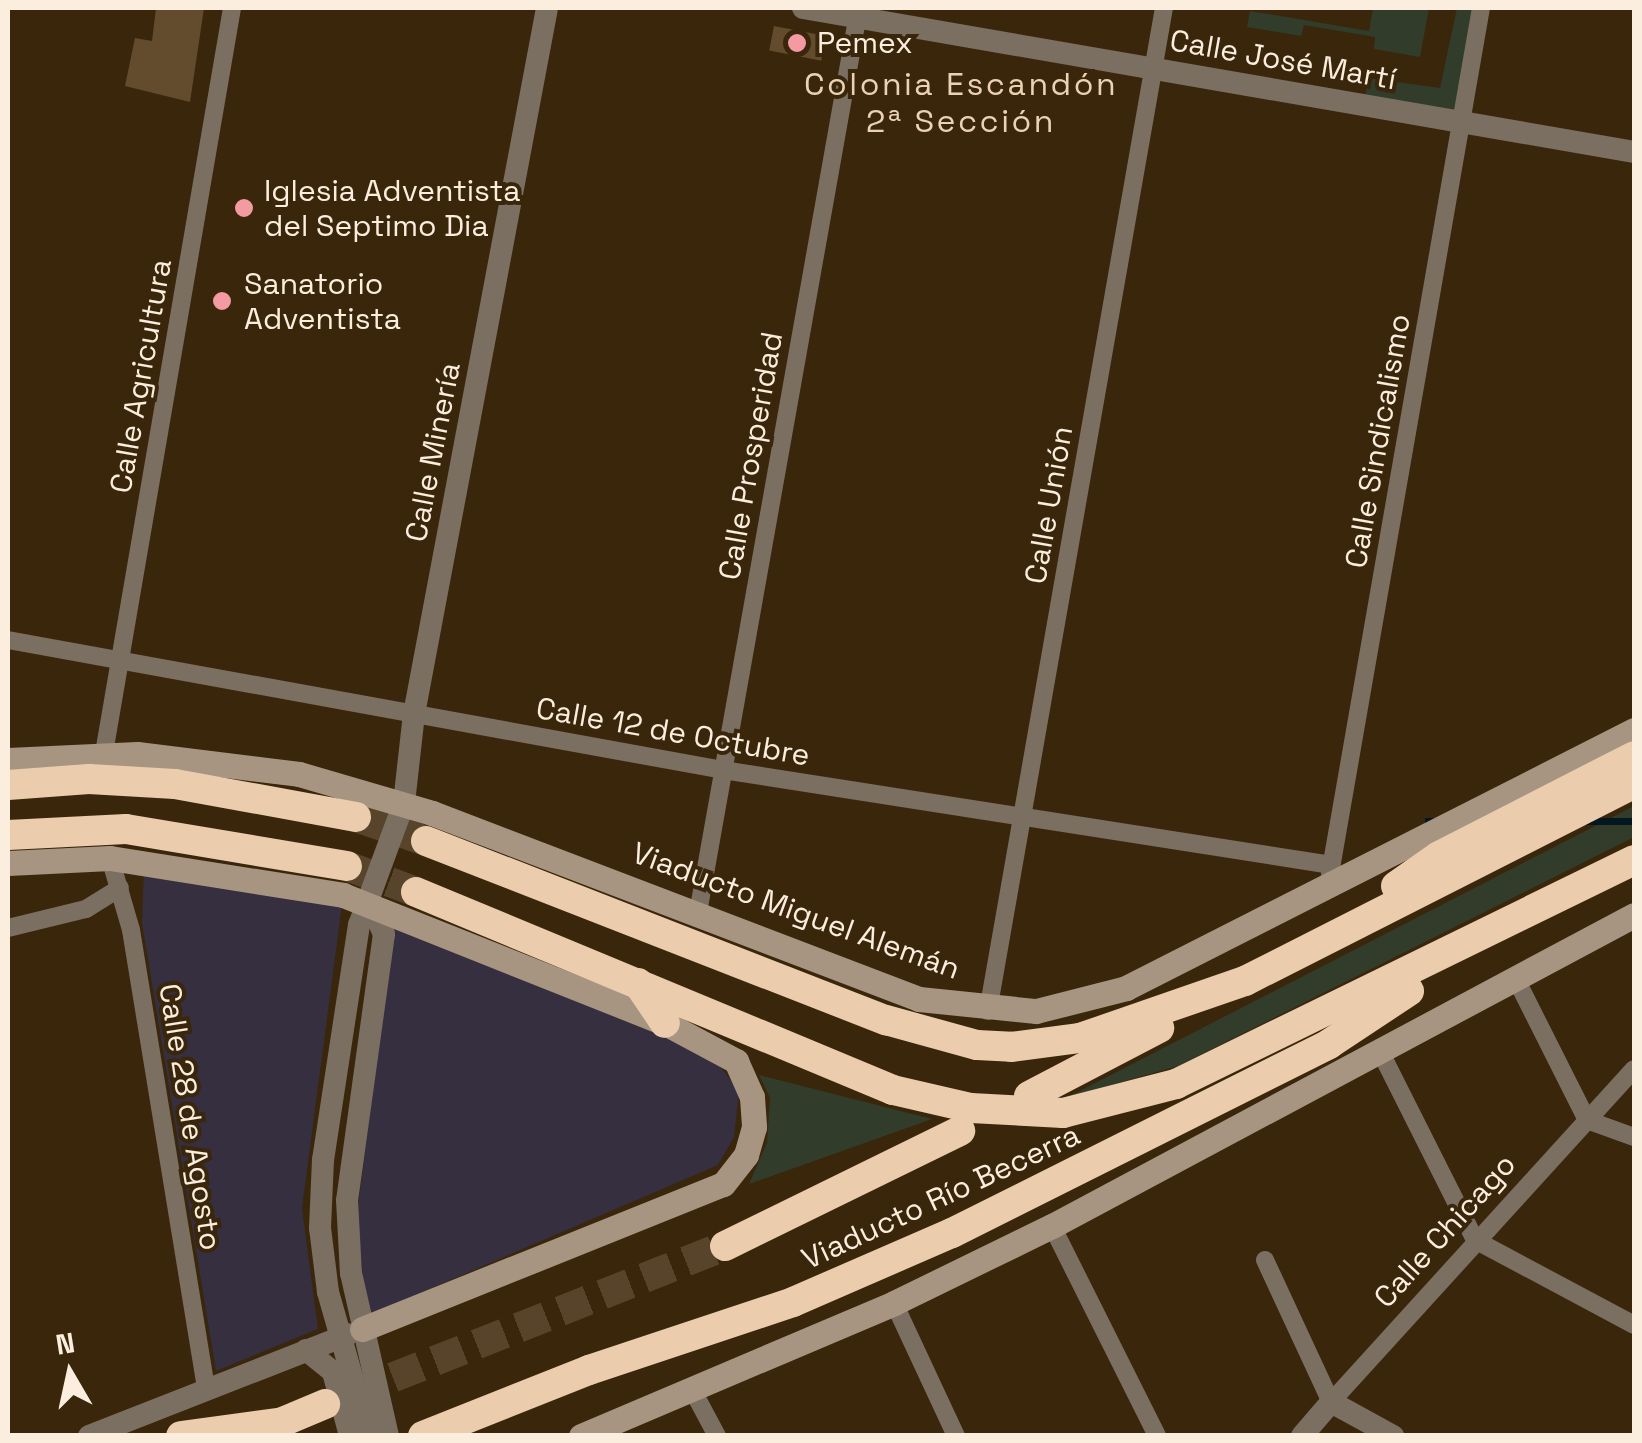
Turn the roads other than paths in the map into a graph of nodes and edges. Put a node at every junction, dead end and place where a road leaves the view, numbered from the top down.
1 (232, 8) edge
2 (547, 8) edge
3 (803, 8) edge
4 (1164, 8) edge
5 (1481, 8) edge
6 (858, 12) edge
7 (1153, 68) junction
8 (1462, 122) junction
9 (1634, 152) edge
10 (8, 640) edge
11 (120, 662) junction
12 (414, 714) junction
13 (1634, 730) edge
14 (104, 753) junction
15 (1634, 756) edge
16 (8, 760) edge
17 (724, 770) junction
18 (8, 784) edge
19 (1634, 784) edge
20 (402, 809) junction
21 (356, 817) tunnel mouth
22 (1022, 820) junction
23 (8, 835) edge
24 (426, 841) tunnel mouth
25 (110, 858) junction
26 (1634, 860) edge
27 (8, 863) edge
28 (347, 866) tunnel mouth
29 (1330, 875) junction
30 (1634, 882) edge
31 (120, 888) junction
32 (416, 892) tunnel mouth
33 (1574, 892) junction
34 (373, 899) junction
35 (698, 913) junction
36 (1634, 915) edge
37 (1356, 922) junction
38 (8, 928) edge
39 (1452, 953) junction
40 (1516, 979) junction
41 (1244, 981) junction
42 (638, 983) junction
43 (988, 1011) junction
44 (729, 1020) junction
45 (674, 1027) junction
46 (1380, 1052) junction
47 (1634, 1069) edge
48 (1030, 1105) junction
49 (965, 1119) junction
50 (1587, 1120) junction
51 (1634, 1137) edge
52 (1052, 1226) junction
53 (1475, 1240) junction
54 (724, 1246) tunnel mouth
55 (1265, 1260) dead end
56 (894, 1302) junction
57 (1634, 1325) edge
58 (362, 1329) junction
59 (336, 1338) junction
60 (306, 1350) junction
61 (351, 1365) junction
62 (206, 1387) junction
63 (693, 1391) junction
64 (1331, 1402) junction
65 (325, 1404) tunnel mouth
66 (284, 1422) junction
67 (89, 1436) edge
68 (182, 1436) edge
69 (250, 1436) edge
70 (350, 1436) edge
71 (369, 1436) edge
72 (388, 1436) edge
73 (423, 1436) edge
74 (581, 1436) edge
75 (716, 1436) edge
76 (956, 1436) edge
77 (1157, 1436) edge
78 (1302, 1436) edge
79 (1393, 1436) edge

1 - 11 street, Calle Agricultura
2 - 12 street, Calle Minería
3 - 6 street, Calle José Martí
4 - 7 street, Calle Unión
5 - 8 street, Calle Sindicalismo
6 - 7 street, Calle José Martí
6 - 17 street, Calle Prosperidad
7 - 8 street, Calle José Martí
7 - 22 street, Calle Unión
8 - 9 street, Calle José Martí
8 - 29 street, Calle Sindicalismo
10 - 11 street, Calle 12 de Octubre
11 - 12 street, Calle 12 de Octubre
11 - 14 street, Calle Agricultura
12 - 17 street, Calle 12 de Octubre
12 - 20 street, Calle Minería
13 - 29 main road, Viaducto Miguel Alemán
14 - 16 main road, Viaducto Miguel Alemán
14 - 20 main road, Viaducto Miguel Alemán
15 - 37 highway
17 - 22 street, Calle 12 de Octubre
17 - 35 street, Calle Prosperidad
18 - 21 highway
19 - 37 highway
20 - 34 street, Calle Minería
20 - 35 main road, Viaducto Miguel Alemán
22 - 29 street, Calle 12 de Octubre
22 - 43 street, Calle Unión
23 - 28 highway
24 - 41 highway
25 - 27 main road
25 - 31 street, Calle 28 de Agosto
25 - 34 main road
26 - 33 highway
29 - 43 main road, Viaducto Miguel Alemán
30 - 33 highway
31 - 38 street
31 - 62 street, Calle 28 de Agosto
32 - 42 highway
33 - 39 highway
34 - 45 main road
34 - 58 street, Calle Minería
34 - 59 street, Calle Minería
35 - 43 main road, Viaducto Miguel Alemán
36 - 40 main road
37 - 41 highway
39 - 48 highway
39 - 73 highway, Viaducto Río Becerra
40 - 46 main road
40 - 50 street
41 - 48 highway, Viaducto Río Becerra
42 - 44 highway
42 - 45 highway
44 - 45 highway
44 - 49 highway
45 - 58 main road
46 - 52 main road
46 - 53 street
47 - 50 street, Calle Chicago
48 - 49 highway
49 - 54 highway, Viaducto Río Becerra
50 - 51 street
50 - 53 street, Calle Chicago
52 - 56 main road
52 - 77 street
53 - 57 street
53 - 64 street, Calle Chicago
55 - 64 street
56 - 63 main road
56 - 76 street
58 - 59 street
58 - 61 street, Calle Minería
59 - 60 street
59 - 61 street, Calle Minería
60 - 61 street
60 - 62 street
61 - 70 street
61 - 71 street, Calle Minería
61 - 72 street, Calle Minería
62 - 67 street
63 - 74 main road
63 - 75 street
64 - 78 street, Calle Chicago
64 - 79 street
65 - 66 highway
66 - 68 highway
66 - 69 highway

